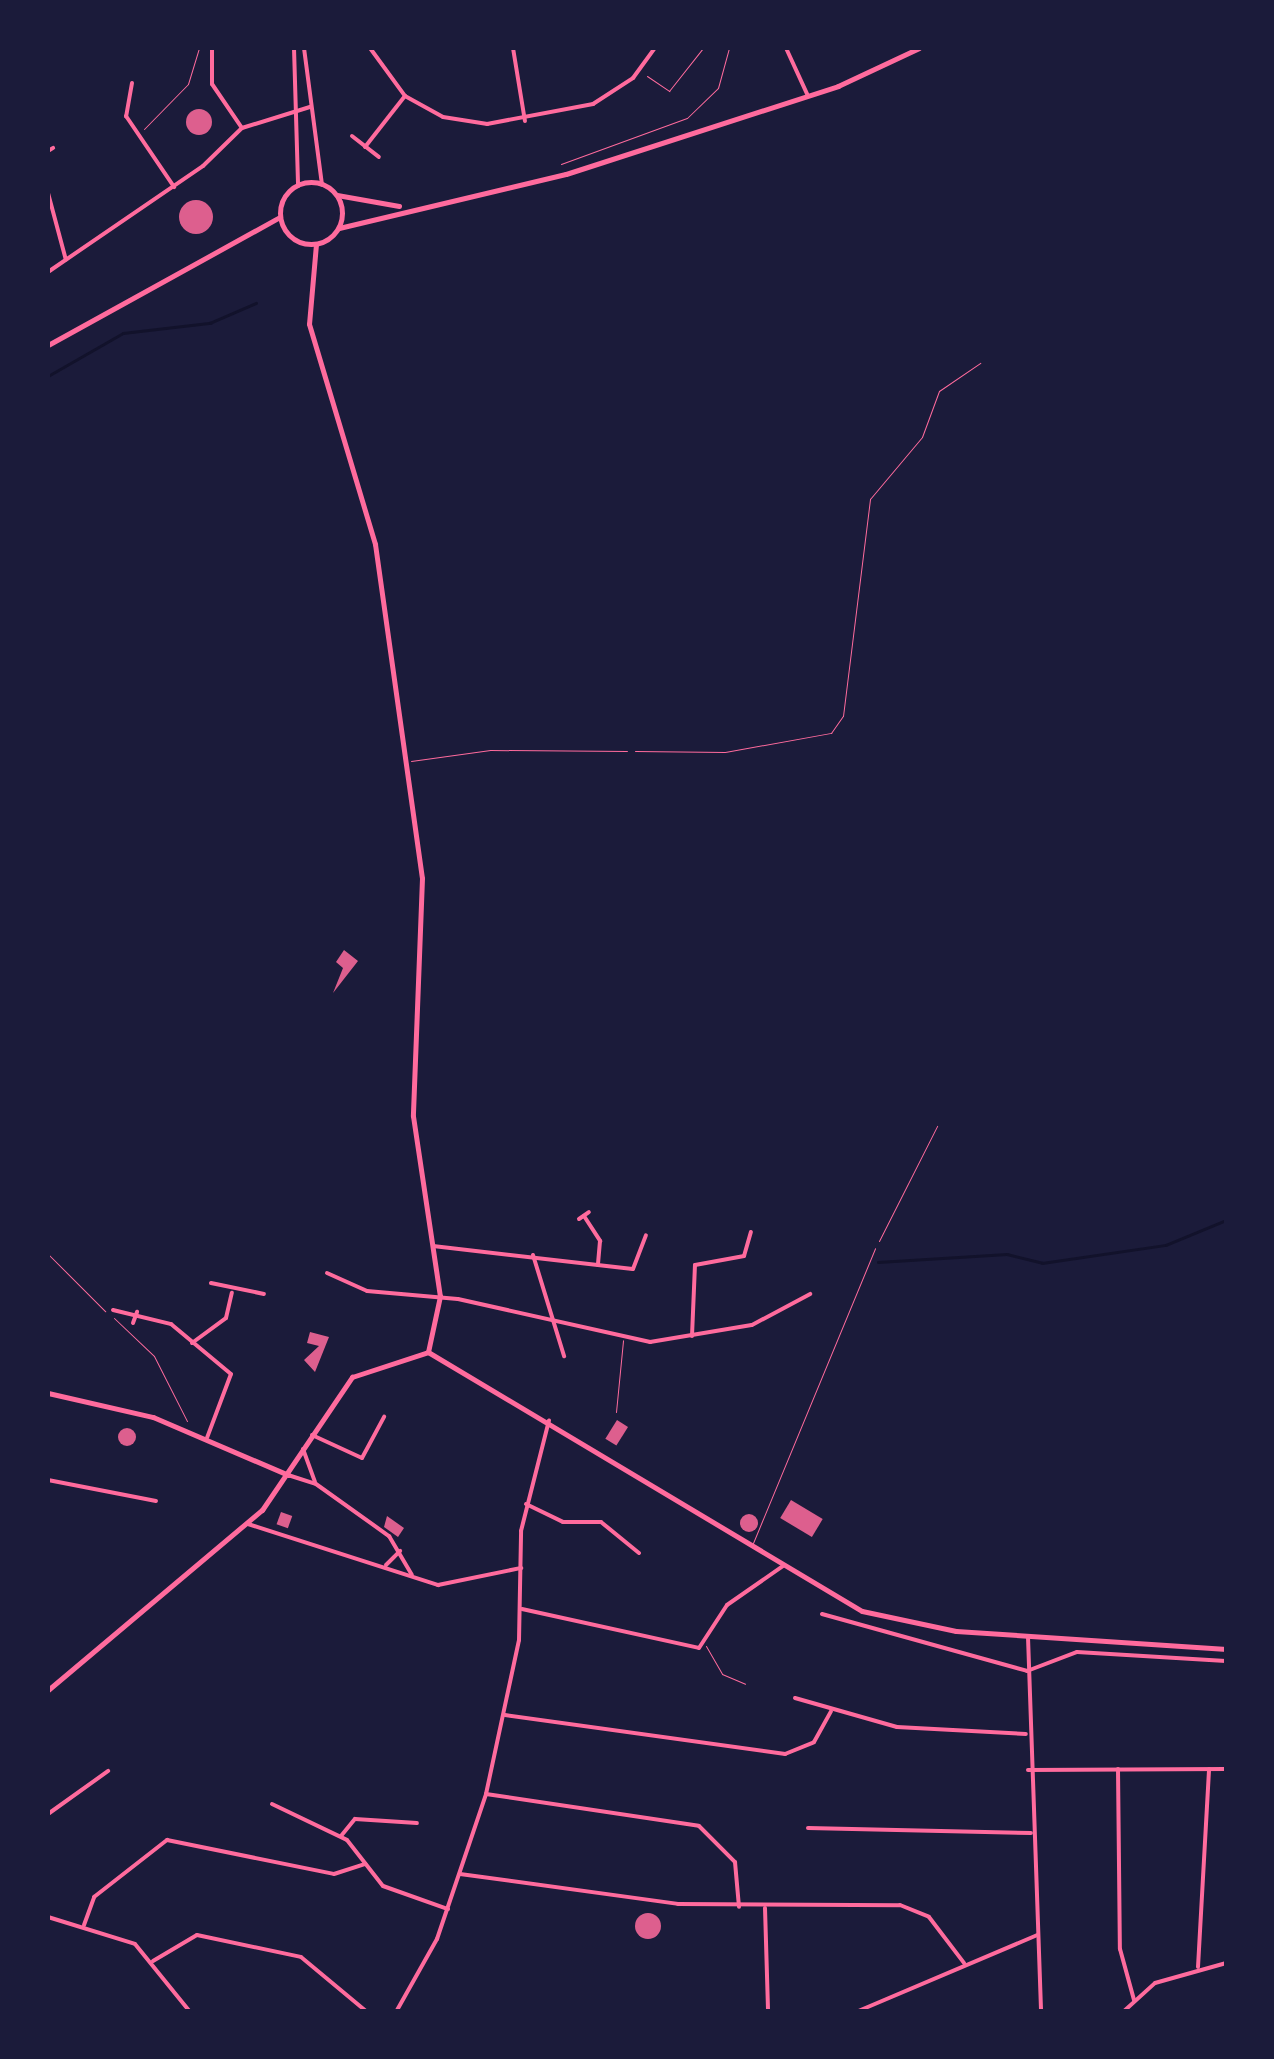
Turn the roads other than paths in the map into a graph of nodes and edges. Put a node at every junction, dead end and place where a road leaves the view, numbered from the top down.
1 (212, 48) edge
2 (294, 48) edge
3 (304, 48) edge
4 (370, 48) edge
5 (513, 48) edge
6 (655, 48) edge
7 (786, 48) edge
8 (918, 48) edge
9 (132, 83) dead end
10 (405, 96) junction
11 (808, 96) junction
12 (310, 107) junction
13 (298, 109) junction
14 (526, 121) junction
15 (242, 128) junction
16 (352, 136) dead end
17 (365, 146) junction
18 (379, 157) dead end
19 (322, 185) junction
20 (298, 186) junction
21 (174, 187) junction
22 (48, 192) edge
23 (335, 193) junction
24 (407, 206) junction
25 (280, 217) junction
26 (339, 228) junction
27 (316, 244) junction
28 (66, 260) junction
29 (48, 272) edge
30 (48, 345) edge
31 (627, 750) road end
32 (407, 762) junction
33 (584, 1216) dead end
34 (751, 1232) dead end
35 (646, 1234) dead end
36 (433, 1246) junction
37 (874, 1248) road end
38 (534, 1256) junction
39 (598, 1265) junction
40 (327, 1272) dead end
41 (210, 1283) dead end
42 (232, 1293) junction
43 (264, 1294) dead end
44 (810, 1294) dead end
45 (440, 1296) junction
46 (113, 1310) dead end
47 (137, 1312) junction
48 (553, 1321) junction
49 (133, 1323) dead end
50 (624, 1336) junction
51 (692, 1336) junction
52 (192, 1344) junction
53 (428, 1352) junction
54 (564, 1356) dead end
55 (48, 1393) edge
56 (616, 1412) dead end
57 (384, 1416) dead end
58 (549, 1420) junction
59 (312, 1436) junction
60 (206, 1438) junction
61 (303, 1449) junction
62 (288, 1475) junction
63 (48, 1480) edge
64 (316, 1484) junction
65 (156, 1501) dead end
66 (526, 1504) junction
67 (246, 1524) junction
68 (628, 1544) junction
69 (751, 1546) junction
70 (623, 1549) dead end
71 (400, 1551) junction
72 (639, 1553) dead end
73 (783, 1566) junction
74 (384, 1567) junction
75 (521, 1568) junction
76 (413, 1576) junction
77 (522, 1609) junction
78 (822, 1614) dead end
79 (1028, 1637) junction
80 (706, 1646) junction
81 (1226, 1649) edge
82 (1226, 1662) edge
83 (1027, 1671) junction
84 (745, 1684) dead end
85 (48, 1690) edge
86 (795, 1698) dead end
87 (831, 1711) junction
88 (504, 1715) junction
89 (1027, 1734) junction
90 (1209, 1768) junction
91 (1118, 1769) junction
92 (1226, 1769) edge
93 (1028, 1770) junction
94 (108, 1771) dead end
95 (486, 1794) junction
96 (272, 1804) dead end
97 (48, 1814) edge
98 (417, 1822) dead end
99 (808, 1828) dead end
100 (1031, 1833) junction
101 (341, 1836) junction
102 (365, 1864) junction
103 (460, 1874) junction
104 (739, 1907) junction
105 (765, 1908) junction
106 (448, 1909) junction
107 (48, 1917) edge
108 (84, 1926) junction
109 (1037, 1935) junction
110 (153, 1961) junction
111 (964, 1962) junction
112 (1226, 1963) edge
113 (1198, 1967) junction
114 (1134, 2000) junction
115 (190, 2012) edge
116 (368, 2012) edge
117 (396, 2012) edge
118 (768, 2012) edge
119 (856, 2012) edge
120 (1041, 2012) edge
121 (1123, 2012) edge

1 - 15 street
2 - 13 street
3 - 12 street
4 - 10 street
5 - 14 street
6 - 14 street
7 - 11 street
8 - 11 main road
9 - 21 street
10 - 14 street
10 - 17 street
11 - 24 main road
12 - 13 street
12 - 19 street
13 - 15 street
13 - 20 street
15 - 21 street
16 - 17 street
17 - 18 street
19 - 20 main road
19 - 23 main road
20 - 25 main road
21 - 28 street
22 - 28 street
23 - 24 main road
23 - 26 main road
24 - 26 main road
25 - 27 main road
25 - 30 main road
26 - 27 main road
27 - 32 main road
28 - 29 street
31 - 32 lane
32 - 36 main road
33 - 39 street
34 - 51 street
35 - 39 street
36 - 38 street
36 - 45 main road
37 - 69 lane
38 - 39 street
38 - 48 street
40 - 45 street
41 - 42 street
42 - 43 street
42 - 52 street
44 - 51 street
45 - 48 street
45 - 53 main road
46 - 47 street
47 - 49 street
47 - 52 street
48 - 50 street
48 - 54 street
50 - 51 street
50 - 56 lane
52 - 60 street
53 - 58 main road
53 - 59 main road
55 - 60 main road
57 - 59 street
58 - 66 street
58 - 69 main road
59 - 61 main road
60 - 62 main road
61 - 62 main road
61 - 64 street
62 - 64 street
62 - 67 main road
63 - 65 street
64 - 71 street
66 - 68 street
66 - 75 street
67 - 74 street
67 - 85 main road
68 - 70 street
68 - 72 street
69 - 73 main road
71 - 74 street
71 - 76 street
73 - 79 main road
73 - 80 street
74 - 76 street
75 - 76 street
75 - 77 street
77 - 80 street
77 - 88 street
78 - 83 street
79 - 81 main road
79 - 83 street
80 - 84 lane
82 - 83 street
83 - 89 street
86 - 87 street
87 - 88 street
87 - 89 street
88 - 95 street
89 - 93 street
90 - 91 street
90 - 92 street
90 - 113 street
91 - 93 street
91 - 114 street
93 - 100 street
94 - 97 street
95 - 103 street
95 - 104 street
96 - 101 street
98 - 101 street
99 - 100 street
100 - 109 street
101 - 102 street
102 - 106 street
102 - 108 street
103 - 104 street
103 - 106 street
104 - 105 street
105 - 111 street
105 - 118 street
106 - 117 street
107 - 108 street
108 - 110 street
109 - 111 street
109 - 120 street
110 - 115 street
110 - 116 street
111 - 119 street
112 - 113 street
113 - 114 street
114 - 121 street

